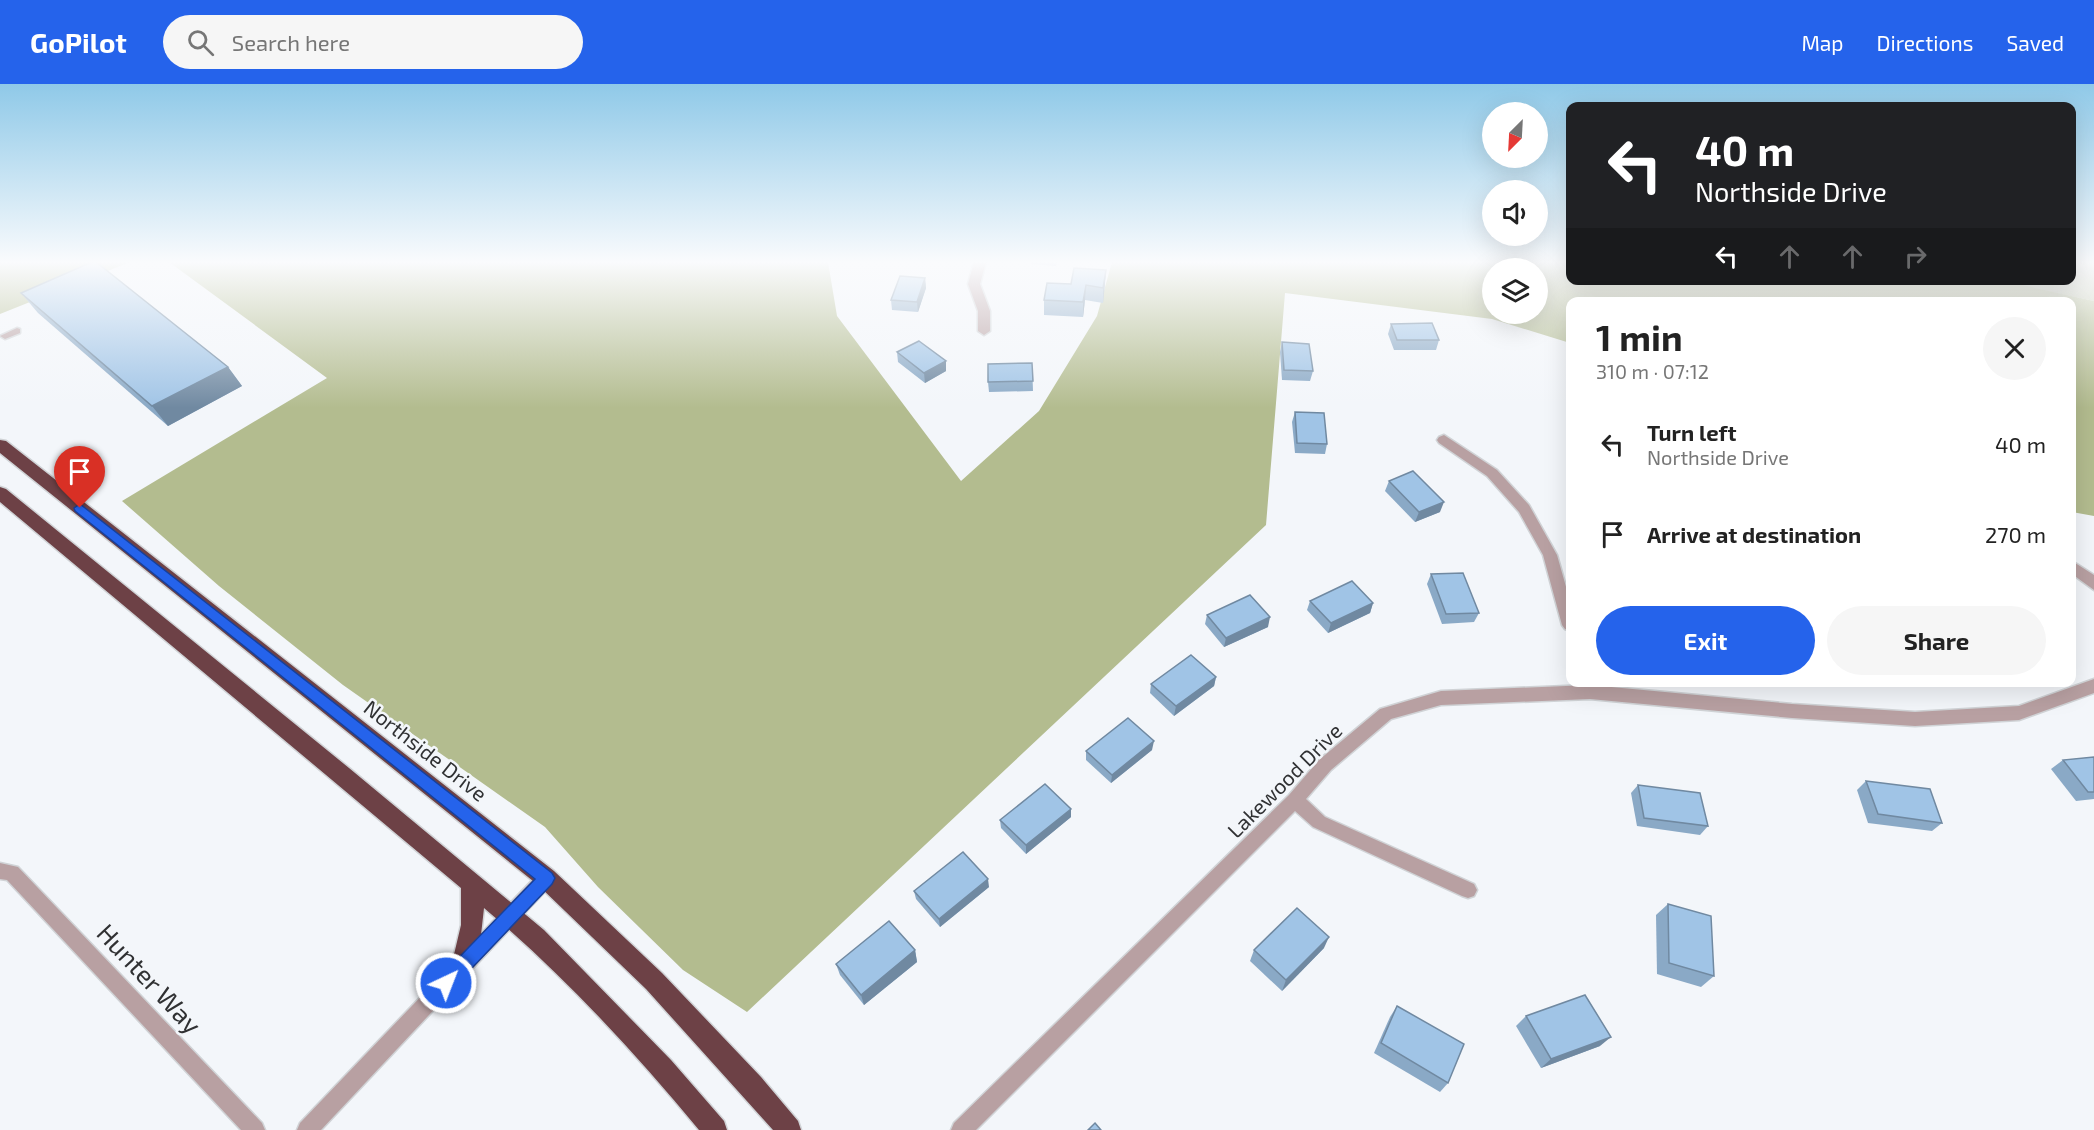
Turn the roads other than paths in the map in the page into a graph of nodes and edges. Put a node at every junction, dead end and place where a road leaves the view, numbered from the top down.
1 (984, 311) edge
2 (17, 331) dead end
3 (984, 331) dead end
4 (2, 338) edge
5 (1444, 440) dead end
6 (0, 445) edge
7 (0, 493) edge
8 (2076, 569) edge
9 (2094, 584) edge
10 (1566, 611) edge
11 (2094, 686) edge
12 (1589, 687) edge
13 (1295, 800) junction
14 (0, 871) edge
15 (546, 878) junction
16 (471, 882) junction
17 (1468, 890) dead end
18 (510, 916) junction
19 (462, 967) junction
20 (255, 1130) edge
21 (307, 1130) edge
22 (715, 1130) edge
23 (789, 1130) edge
24 (961, 1130) edge

1 - 3 street
2 - 4 lane
5 - 10 street
6 - 15 highway, Northside Drive
7 - 16 highway
8 - 9 street
11 - 12 street, Lakewood Drive
12 - 13 street, Lakewood Drive
13 - 17 street
13 - 24 street, Lakewood Drive
14 - 20 street, Hunter Way
15 - 18 street
15 - 23 highway, Northside Drive
16 - 18 highway
16 - 19 highway
18 - 19 street
18 - 22 highway
19 - 21 street

